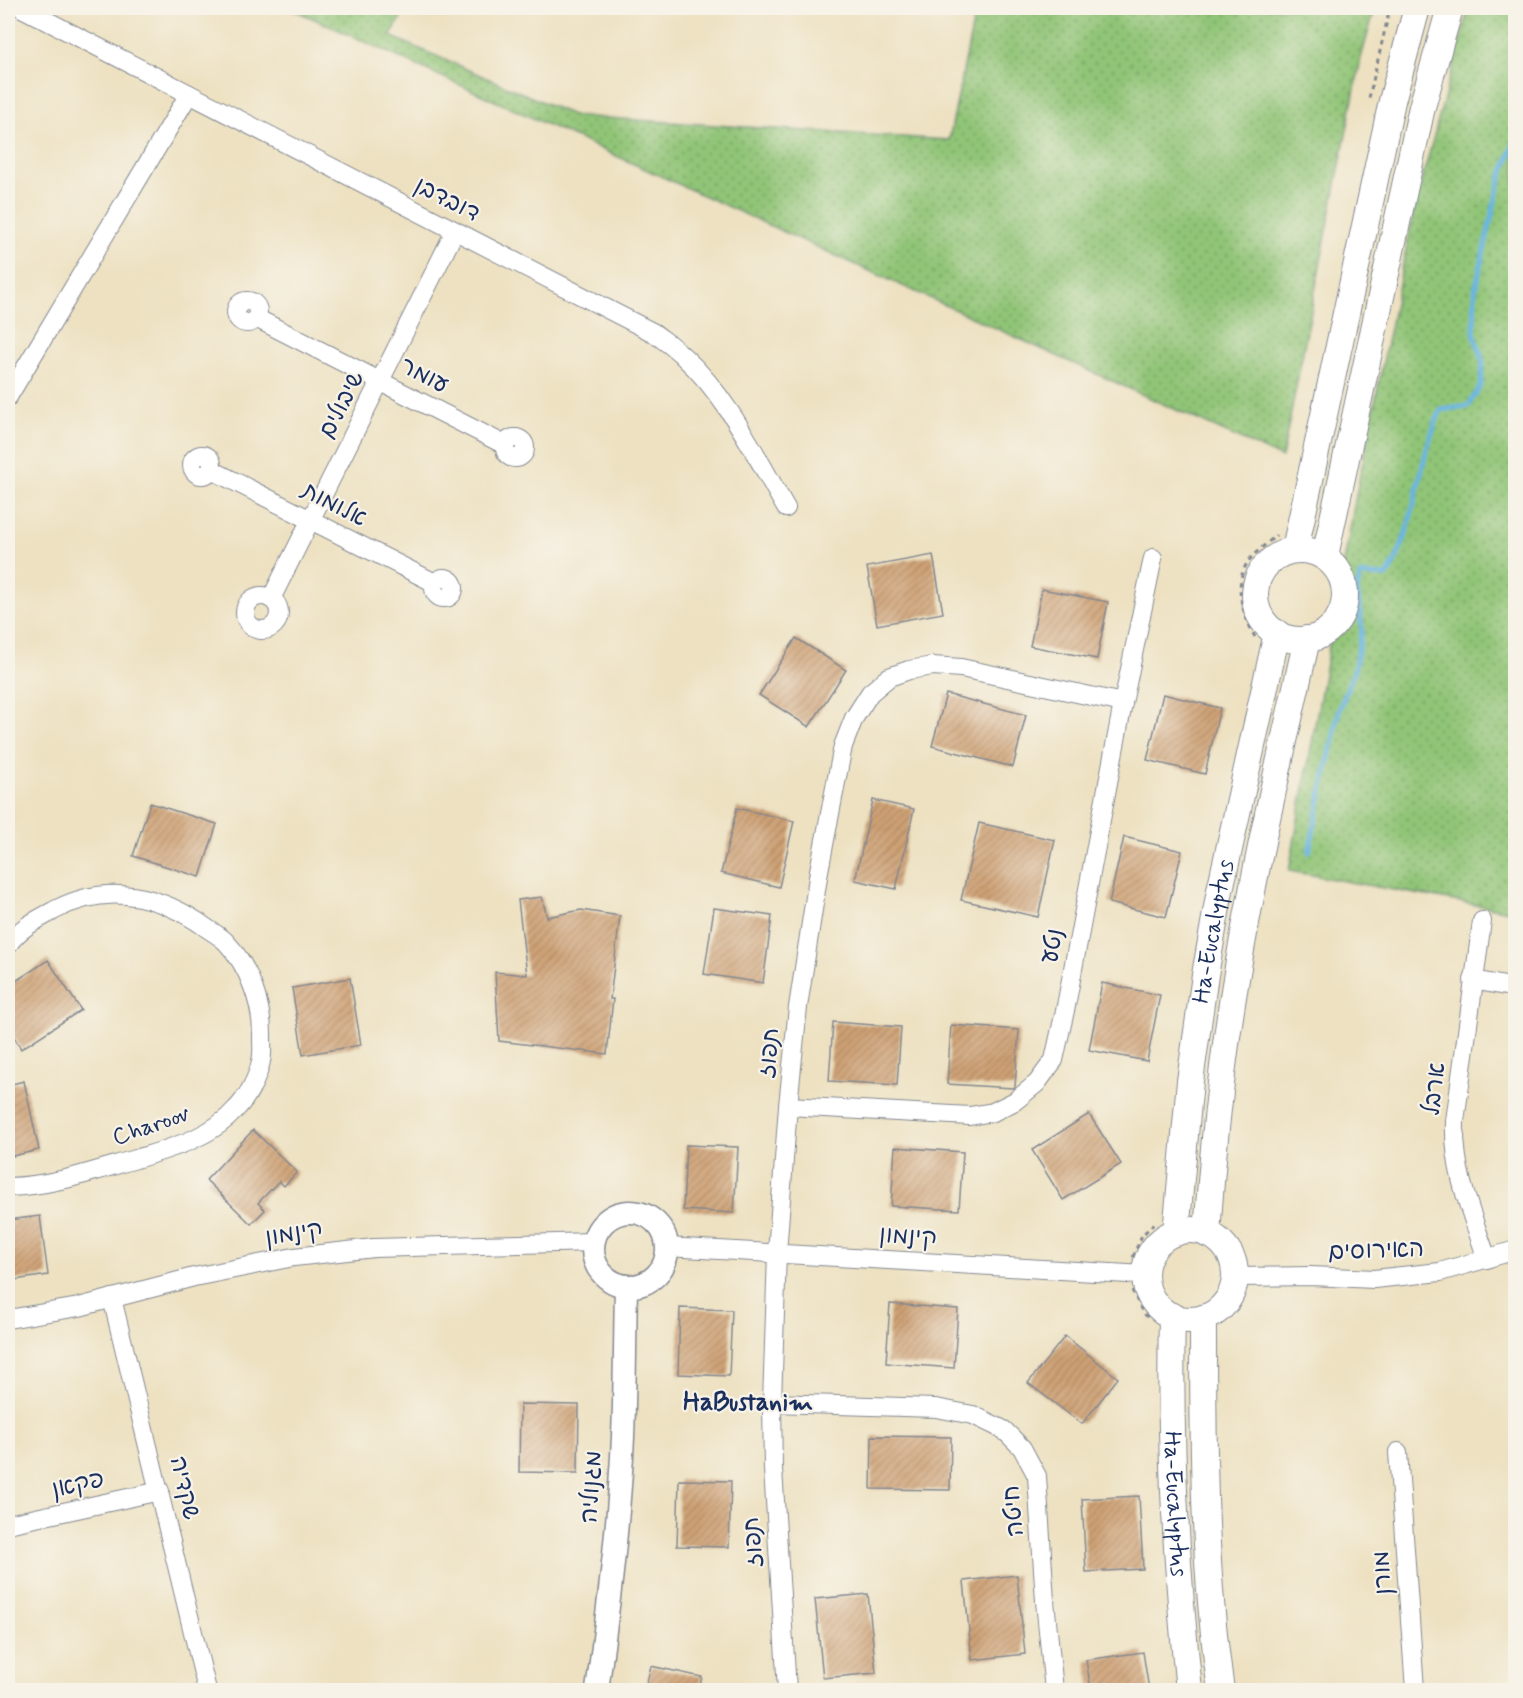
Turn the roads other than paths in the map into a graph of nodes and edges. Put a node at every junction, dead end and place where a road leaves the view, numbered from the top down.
1 (22, 8) edge
2 (1417, 8) edge
3 (1450, 8) edge
4 (189, 94) junction
5 (455, 231) junction
6 (256, 318) dead end
7 (381, 381) junction
8 (8, 397) edge
9 (505, 445) dead end
10 (212, 470) dead end
11 (786, 508) dead end
12 (310, 520) junction
13 (1295, 549) junction
14 (1325, 556) junction
15 (1153, 558) dead end
16 (435, 583) dead end
17 (271, 599) dead end
18 (1277, 633) junction
19 (1307, 639) junction
20 (1123, 703) junction
21 (1482, 921) dead end
22 (8, 945) edge
23 (1473, 980) junction
24 (1515, 988) edge
25 (788, 1106) junction
26 (8, 1187) edge
27 (1176, 1233) junction
28 (1207, 1234) junction
29 (593, 1242) junction
30 (667, 1247) junction
31 (1515, 1250) edge
32 (777, 1253) junction
33 (1487, 1259) junction
34 (1145, 1275) junction
35 (1235, 1277) junction
36 (626, 1286) junction
37 (112, 1298) junction
38 (1172, 1316) junction
39 (1203, 1318) junction
40 (8, 1319) edge
41 (772, 1403) junction
42 (1398, 1452) dead end
43 (160, 1491) junction
44 (8, 1524) edge
45 (206, 1690) edge
46 (597, 1690) edge
47 (787, 1690) edge
48 (1054, 1690) edge
49 (1189, 1690) edge
50 (1221, 1690) edge
51 (1415, 1690) edge

1 - 4 street, דובדבן
2 - 13 main road
3 - 14 main road
4 - 5 street, דובדבן
4 - 8 street
5 - 7 street, שיבולים
5 - 11 street, דובדבן
6 - 7 street, עומר
7 - 9 street, עומר
7 - 12 street, שיבולים
10 - 12 street, אלומות
12 - 16 street, אלומות
12 - 17 street, שיבולים
13 - 14 main road
13 - 18 main road
14 - 19 main road
15 - 20 street, נטע
18 - 19 main road
18 - 27 main road, Ha-Eucalyptus
19 - 28 main road, Ha-Eucalyptus
20 - 25 street, נטע
20 - 25 street, תפוז
21 - 23 street, ארבל
22 - 26 street, Charoov
23 - 24 street
23 - 33 street, ארבל
25 - 32 street, תפוז
27 - 28 main road
27 - 34 main road
28 - 35 main road
29 - 30 street
29 - 36 street
29 - 37 street, קינמון
30 - 32 street, קינמון
30 - 36 street
31 - 33 street, האירוסים
32 - 34 street, קינמון
32 - 41 street, תפוז
33 - 35 street, האירוסים
34 - 38 main road
35 - 39 main road
36 - 46 street, מגנוליה
37 - 40 street, קינמון
37 - 43 street, שקדיה
38 - 39 main road
38 - 49 main road, Ha-Eucalyptus
39 - 50 main road, Ha-Eucalyptus
41 - 47 street, תפוז
41 - 48 street, חיטה
42 - 51 street, מורן
43 - 44 street, פקאן
43 - 45 street, שקדיה

